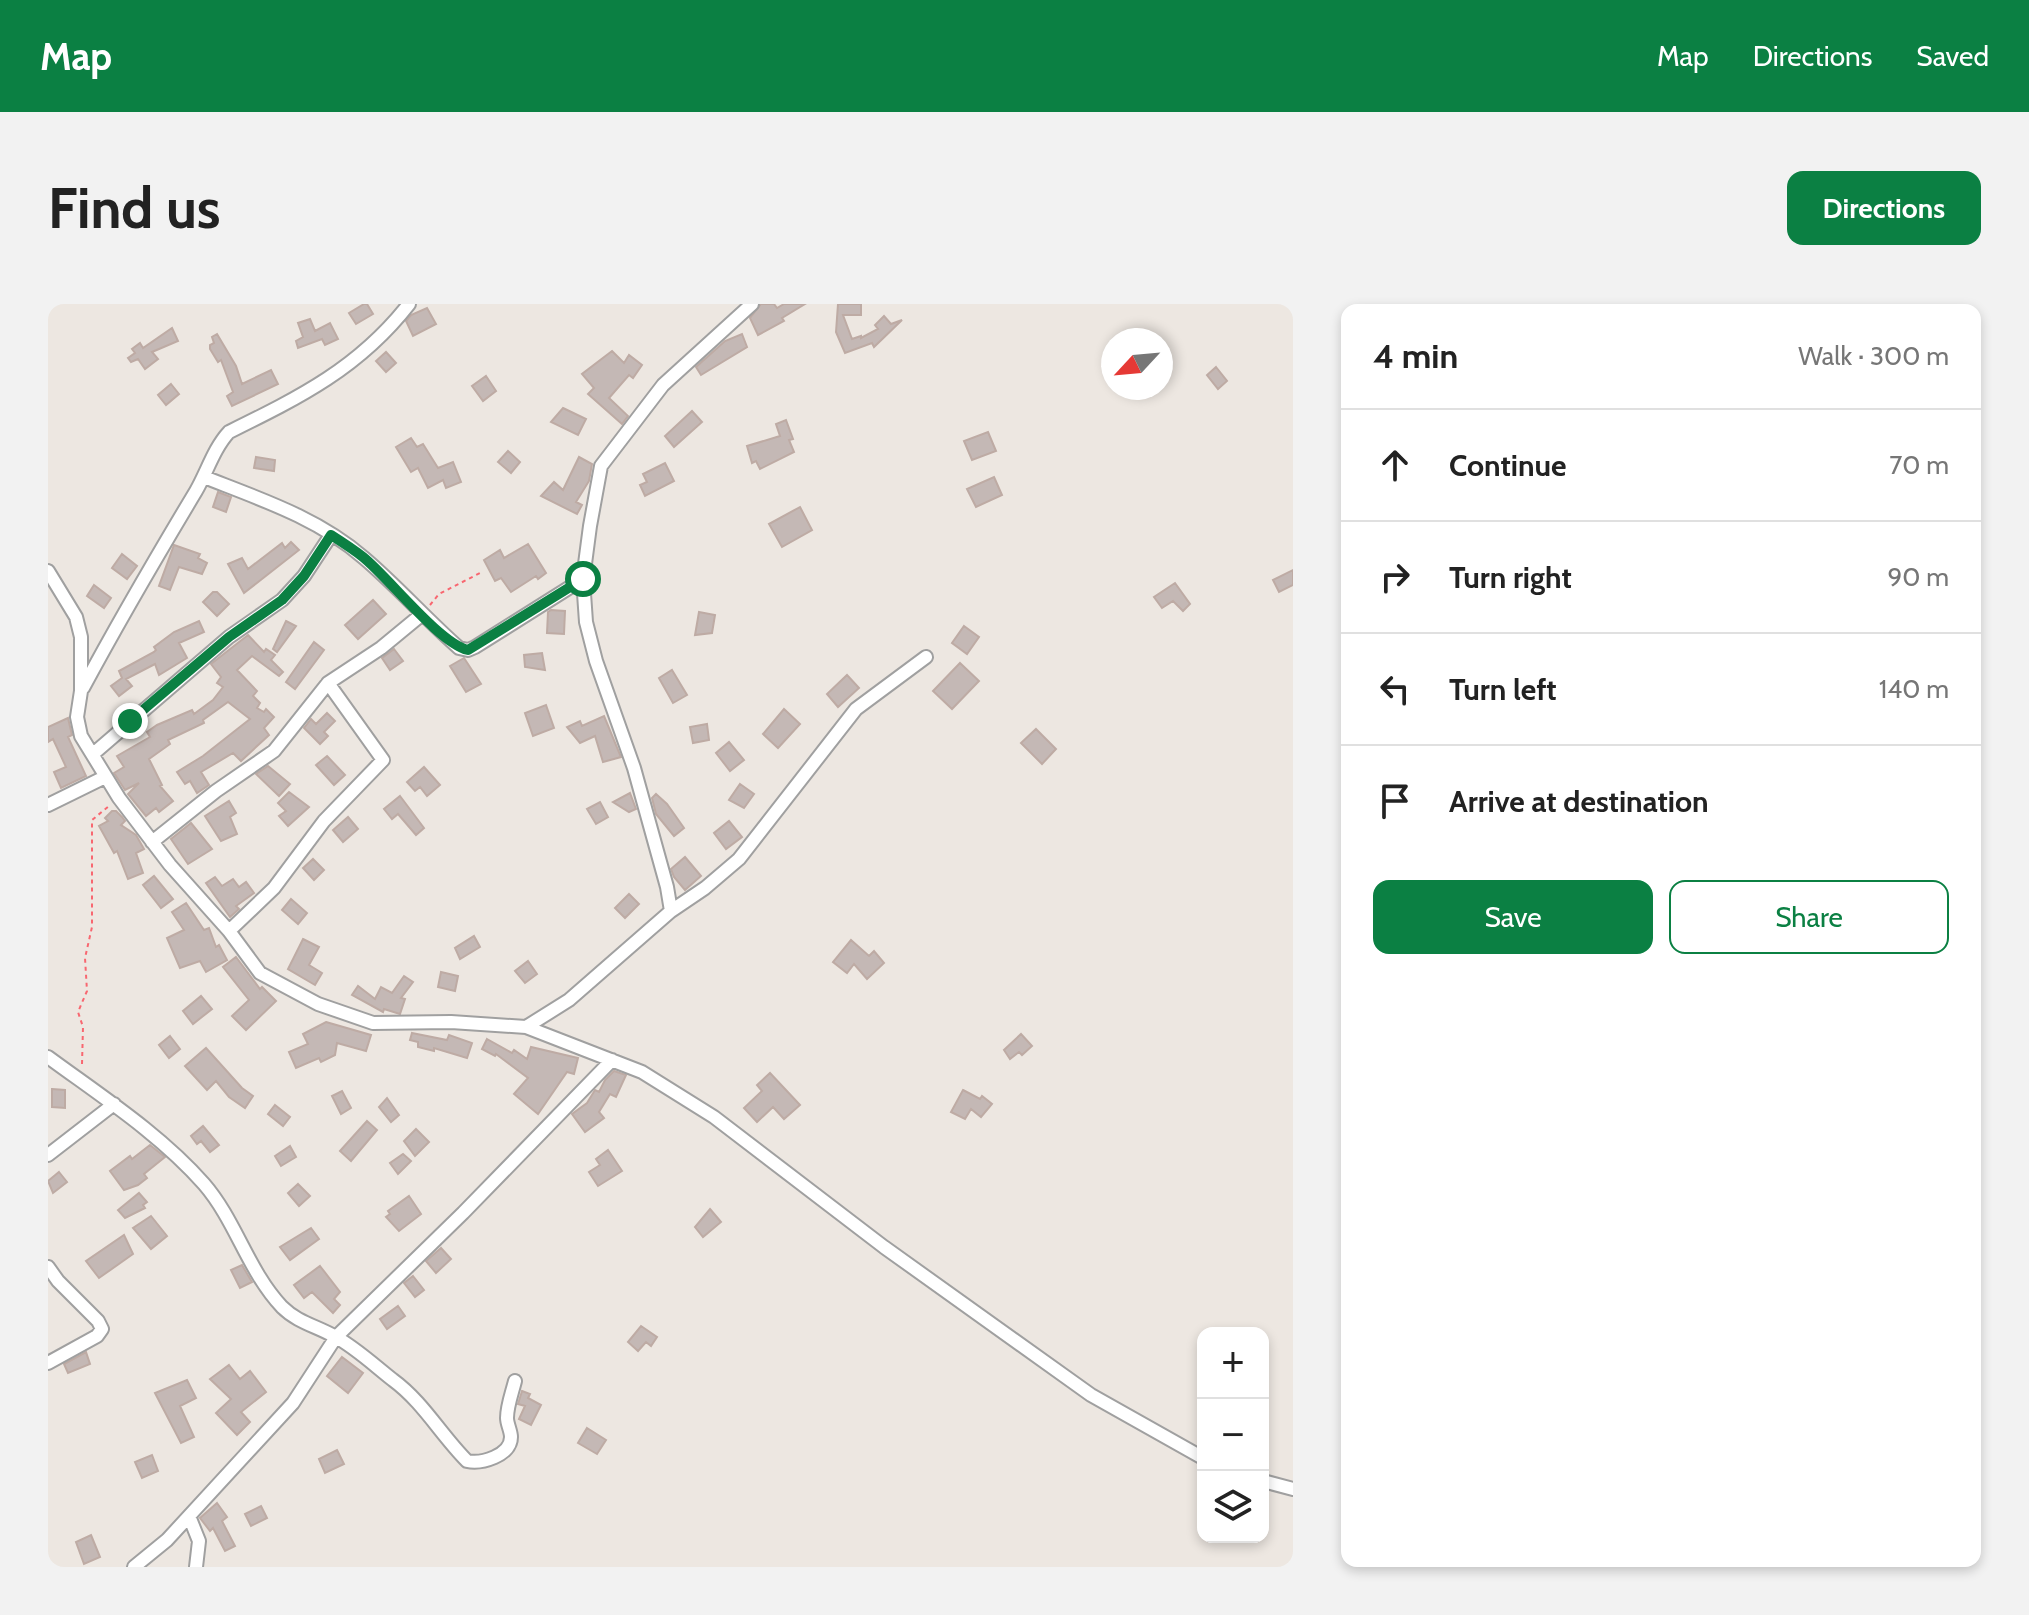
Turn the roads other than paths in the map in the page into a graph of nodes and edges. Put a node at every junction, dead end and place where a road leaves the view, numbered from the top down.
1 (409, 304) edge
2 (752, 304) edge
3 (204, 477) junction
4 (331, 535) junction
5 (48, 571) edge
6 (583, 579) junction
7 (421, 615) junction
8 (926, 657) dead end
9 (328, 683) junction
10 (81, 691) junction
11 (93, 754) junction
12 (105, 777) junction
13 (48, 805) edge
14 (152, 842) junction
15 (671, 911) junction
16 (229, 931) junction
17 (526, 1027) junction
18 (48, 1057) edge
19 (612, 1060) junction
20 (114, 1104) junction
21 (48, 1155) edge
22 (48, 1267) edge
23 (336, 1337) junction
24 (48, 1363) edge
25 (515, 1381) dead end
26 (1197, 1455) edge
27 (1269, 1483) edge
28 (1293, 1489) edge
29 (189, 1516) junction
30 (134, 1567) edge
31 (196, 1567) edge

1 - 3 street
2 - 6 street
3 - 4 street
3 - 10 street
4 - 7 street
4 - 11 street
5 - 10 street
6 - 7 street
6 - 15 street
7 - 9 street
8 - 15 street
9 - 14 street
9 - 16 street
10 - 11 street
11 - 12 street
12 - 13 street
12 - 14 street
14 - 16 street
15 - 17 street
16 - 17 street
17 - 19 street
18 - 20 street
19 - 23 street
19 - 26 street
20 - 21 street
20 - 23 street
22 - 24 street
23 - 25 street
23 - 29 street
27 - 28 street
29 - 30 street
29 - 31 street

